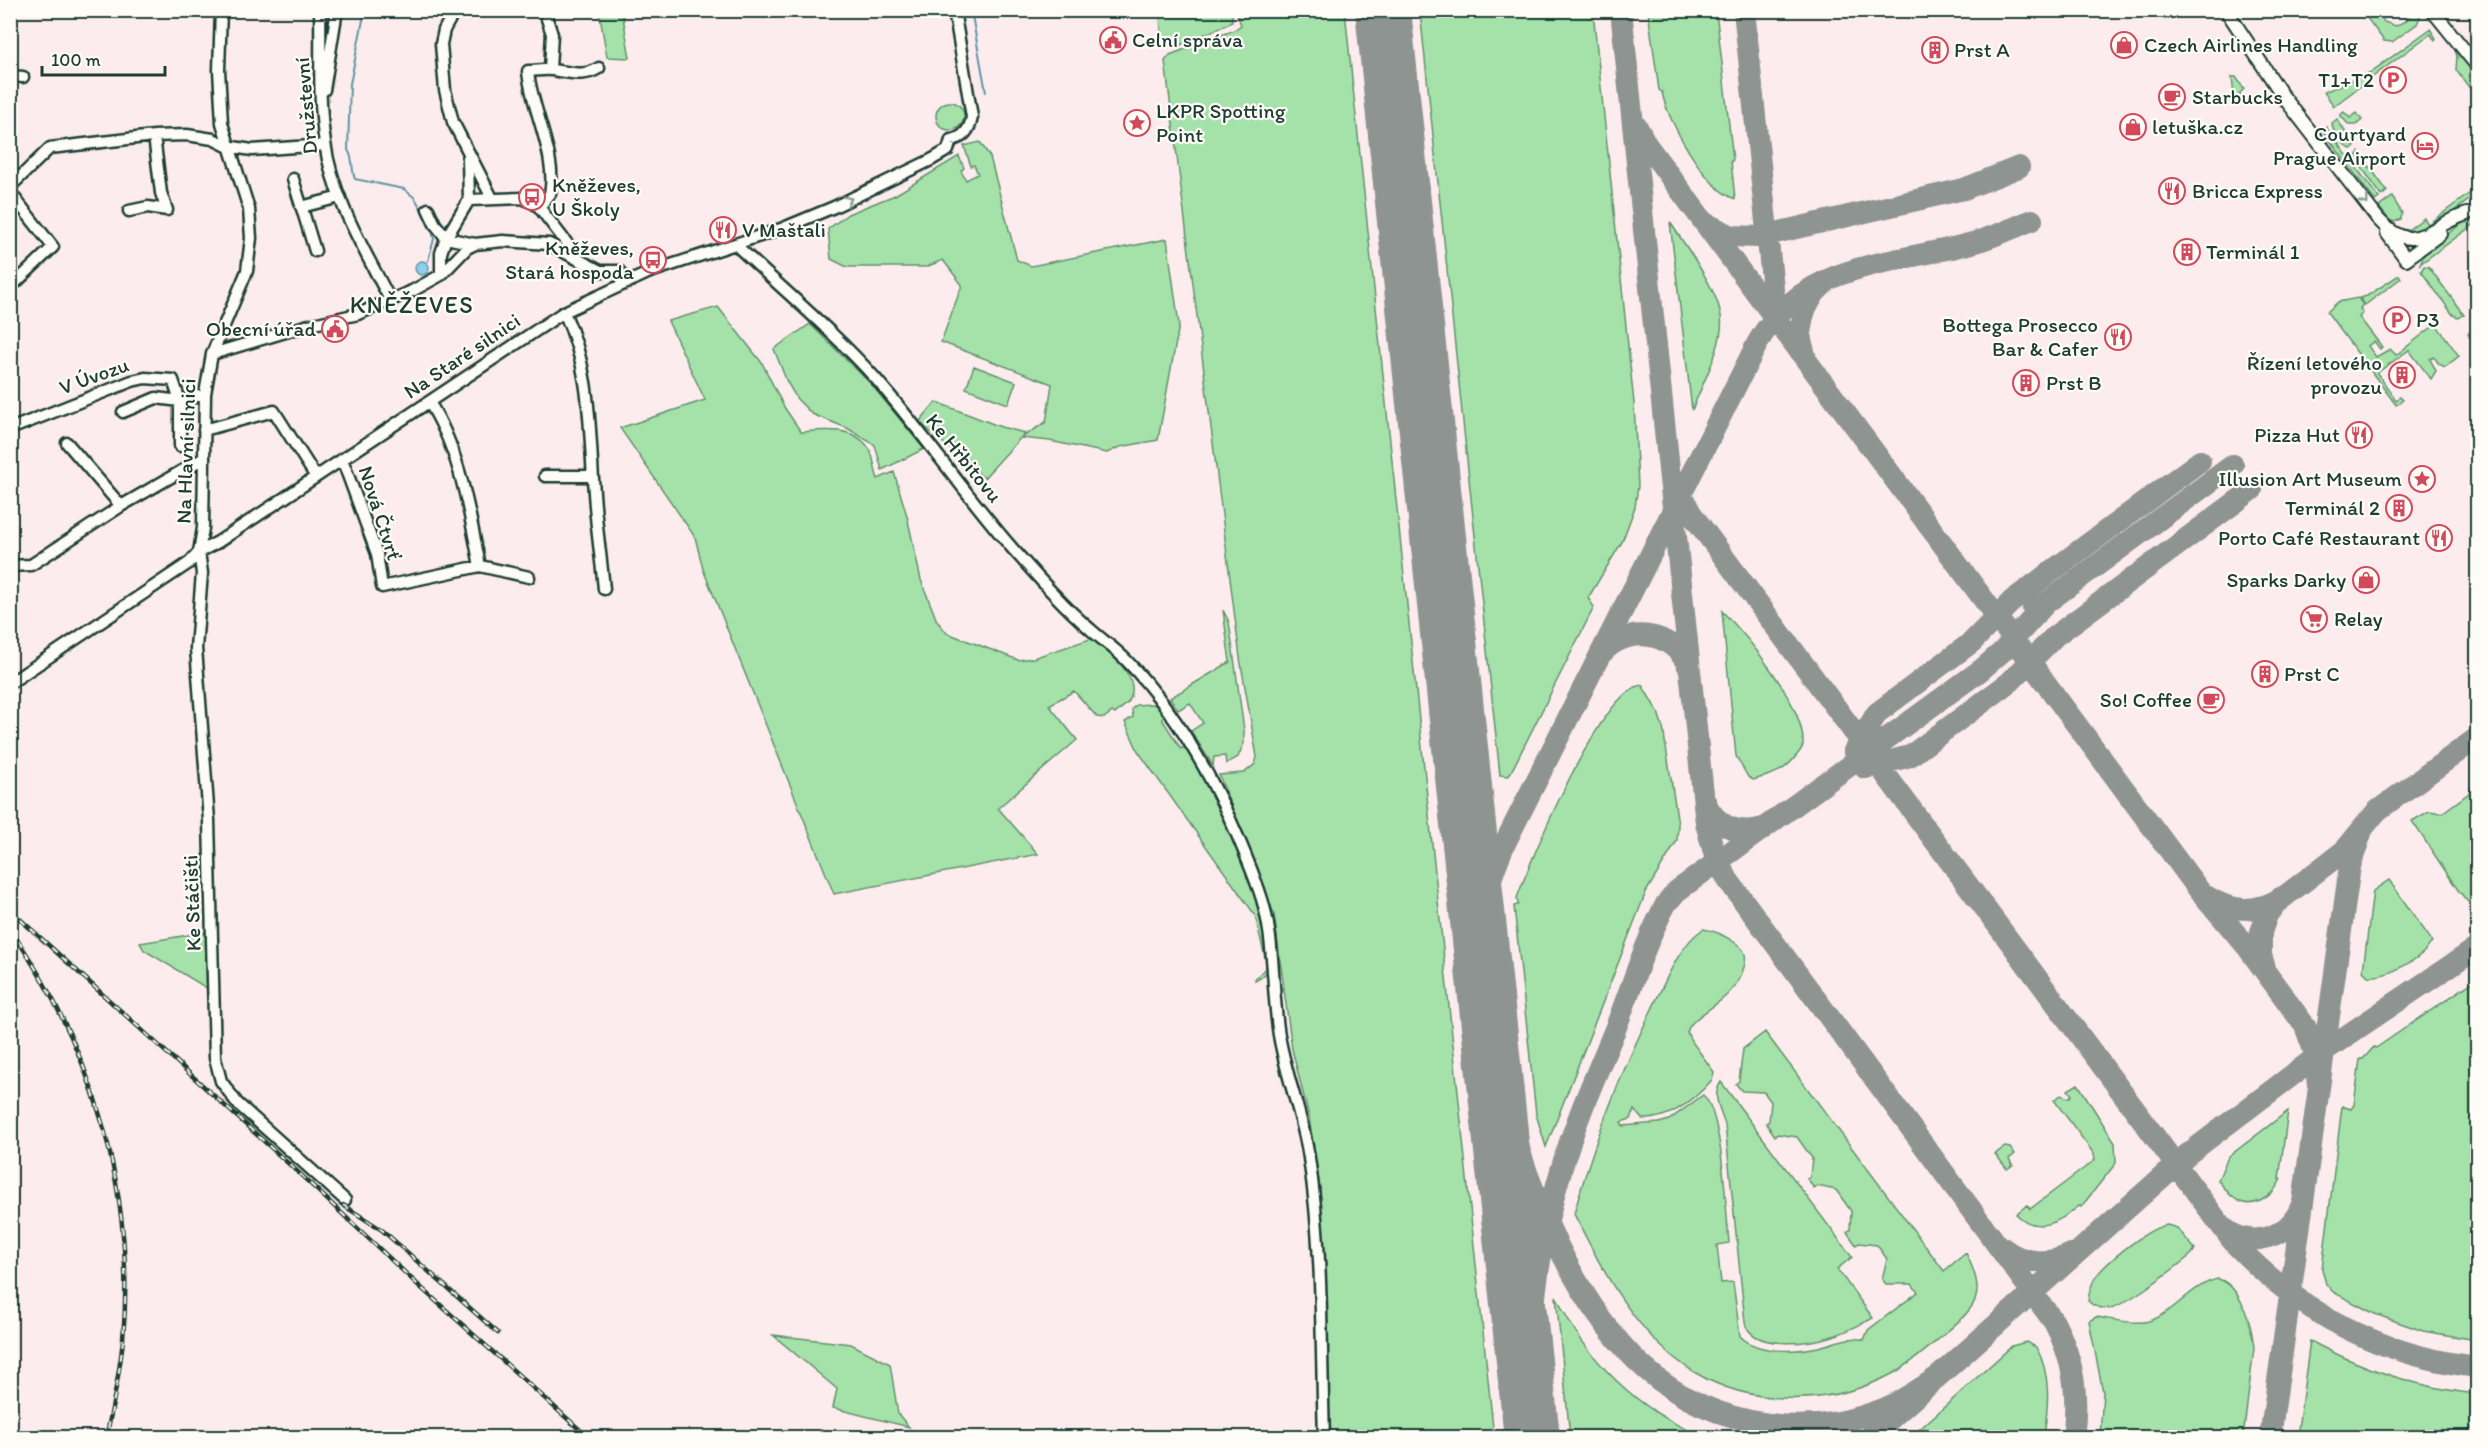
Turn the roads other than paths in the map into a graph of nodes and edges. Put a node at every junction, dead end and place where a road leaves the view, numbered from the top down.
1 (221, 10) edge
2 (320, 10) edge
3 (337, 10) edge
4 (455, 10) edge
5 (954, 10) edge
6 (2227, 10) edge
7 (2432, 10) edge
8 (2440, 10) edge
9 (546, 16) dead end
10 (2467, 53) junction
11 (2478, 67) edge
12 (599, 68) dead end
13 (550, 69) junction
14 (10, 76) edge
15 (23, 77) dead end
16 (321, 102) junction
17 (154, 136) junction
18 (325, 145) junction
19 (228, 146) junction
20 (468, 154) junction
21 (292, 179) dead end
22 (10, 187) edge
23 (10, 192) edge
24 (340, 197) junction
25 (492, 198) junction
26 (469, 200) junction
27 (2477, 206) edge
28 (301, 207) junction
29 (539, 207) junction
30 (428, 209) dead end
31 (129, 211) dead end
32 (2467, 214) junction
33 (2378, 219) junction
34 (554, 225) junction
35 (446, 238) junction
36 (475, 244) junction
37 (549, 244) junction
38 (735, 244) junction
39 (315, 251) dead end
40 (579, 259) junction
41 (620, 271) junction
42 (650, 272) junction
43 (441, 276) junction
44 (627, 283) junction
45 (10, 288) edge
46 (390, 300) junction
47 (564, 312) junction
48 (213, 354) junction
49 (205, 394) junction
50 (180, 401) junction
51 (429, 402) junction
52 (123, 412) dead end
53 (10, 429) edge
54 (204, 430) junction
55 (67, 443) dead end
56 (180, 447) dead end
57 (204, 458) junction
58 (342, 459) junction
59 (545, 476) dead end
60 (593, 476) junction
61 (316, 477) junction
62 (121, 506) junction
63 (199, 552) junction
64 (10, 566) edge
65 (480, 566) junction
66 (529, 577) dead end
67 (604, 589) dead end
68 (10, 683) edge
69 (345, 1200) dead end
70 (1324, 1437) edge

1 - 19 street, Na Hlavní silnici
2 - 16 street, Družstevní
3 - 16 street
4 - 20 street
38 -> 5 street, Na Staré silnici
6 -> 33 main road
7 - 10 main road
8 - 10 main road
9 - 13 street
10 - 11 main road
12 - 13 street
13 - 29 street
14 - 15 street
16 - 18 street, Družstevní
17 - 19 street
17 - 22 street
17 - 31 street
18 - 19 street
18 - 24 street, Družstevní
19 - 48 street, Na Hlavní silnici
20 - 25 street
20 - 26 street
21 - 28 street, Družstevní
23 - 45 street
24 - 28 street
24 - 46 street, Družstevní
25 - 26 street
25 - 29 street
26 - 35 street
27 - 32 main road
28 - 39 street, Družstevní
29 - 34 street
30 - 35 street
32 - 33 main road
32 - 33 main road
34 - 37 street
34 - 40 street
35 - 36 street
35 - 43 street
36 - 37 street
36 - 43 street
37 - 40 street
38 - 42 street, Na Staré silnici
38 - 70 street, Ke Hřbitovu
40 - 41 street
41 - 42 street
41 - 44 street
42 - 44 street, Na Staré silnici
43 - 46 street
44 - 47 street, Na Staré silnici
46 - 48 street
47 - 51 street, Na Staré silnici
47 - 60 street
48 - 49 street, Na Hlavní silnici
49 - 50 street
49 - 54 street, Na Hlavní silnici
50 - 52 street
50 - 53 street, V Úvozu
50 - 56 street
51 - 58 street, Na Staré silnici
51 - 65 street
54 - 57 street, Na Hlavní silnici
54 - 61 street
55 - 62 street
57 - 62 street
57 - 63 street, Na Hlavní silnici
58 - 61 street, Na Staré silnici
58 - 65 street, Nová Čtvrť
59 - 60 street
60 - 67 street
61 - 63 street, Na Staré silnici
62 - 64 street
63 - 68 street, Na Staré silnici
63 - 69 street, Ke Stáčišti
65 - 66 street, Nová Čtvrť

